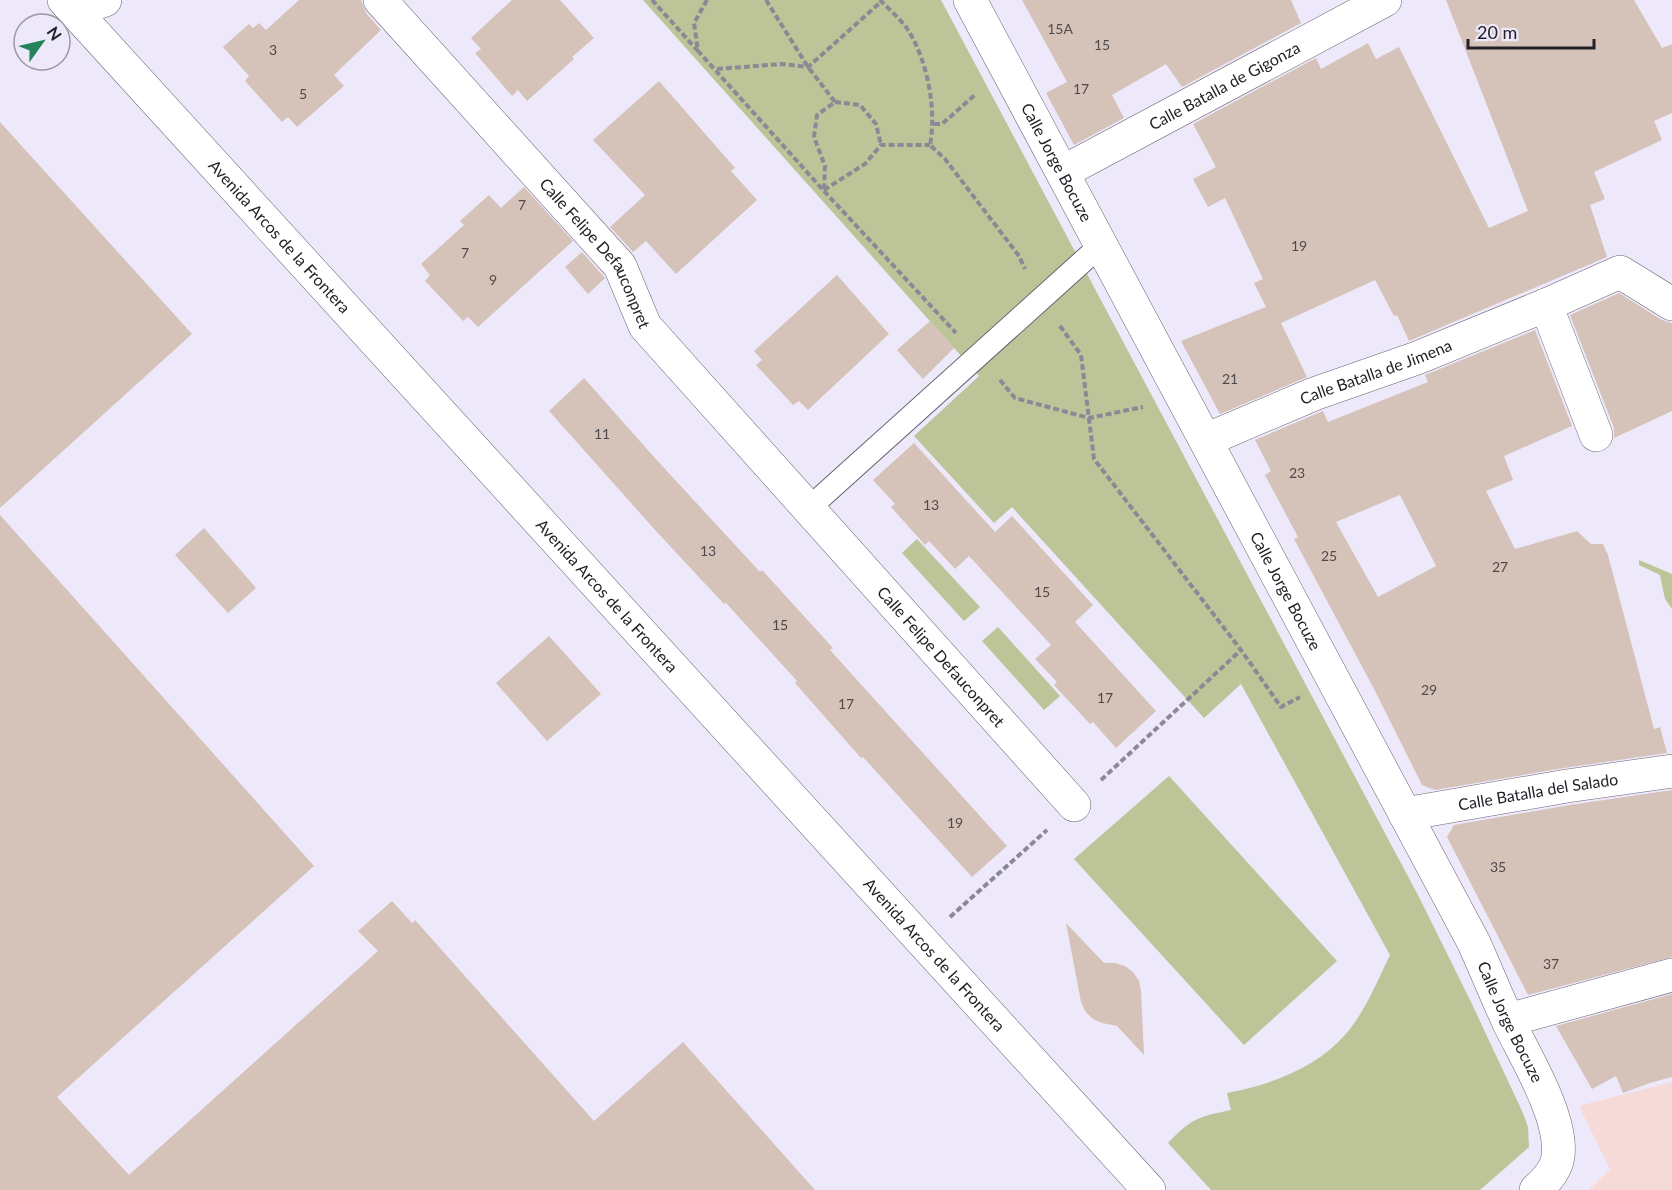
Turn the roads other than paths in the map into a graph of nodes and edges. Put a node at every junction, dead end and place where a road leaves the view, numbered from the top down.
1 (105, 0) edge
2 (380, 0) edge
3 (970, 0) edge
4 (1385, 0) edge
5 (69, 5) edge
6 (1062, 172) junction
7 (1101, 245) junction
8 (1672, 304) edge
9 (1546, 305) junction
10 (1596, 435) dead end
11 (1206, 440) junction
12 (808, 508) junction
13 (1672, 771) edge
14 (1074, 805) dead end
15 (1405, 814) junction
16 (1672, 975) edge
17 (1508, 1020) junction
18 (1149, 1190) edge
19 (1536, 1190) edge

1 - 5 street
2 - 12 street, Calle Felipe Defauconpret
3 - 6 street, Calle Jorge Bocuze
4 - 6 street, Calle Batalla de Gigonza
5 - 18 street, Avenida Arcos de la Frontera
6 - 7 street, Calle Jorge Bocuze
7 - 11 street, Calle Jorge Bocuze
7 - 12 lane
8 - 9 street, Calle Batalla de Jimena
9 - 10 street
9 - 11 street, Calle Batalla de Jimena
11 - 15 street, Calle Jorge Bocuze
12 - 14 street, Calle Felipe Defauconpret
13 - 15 street, Calle Batalla del Salado
15 - 17 street, Calle Jorge Bocuze
16 - 17 street
17 - 19 street, Calle Jorge Bocuze

